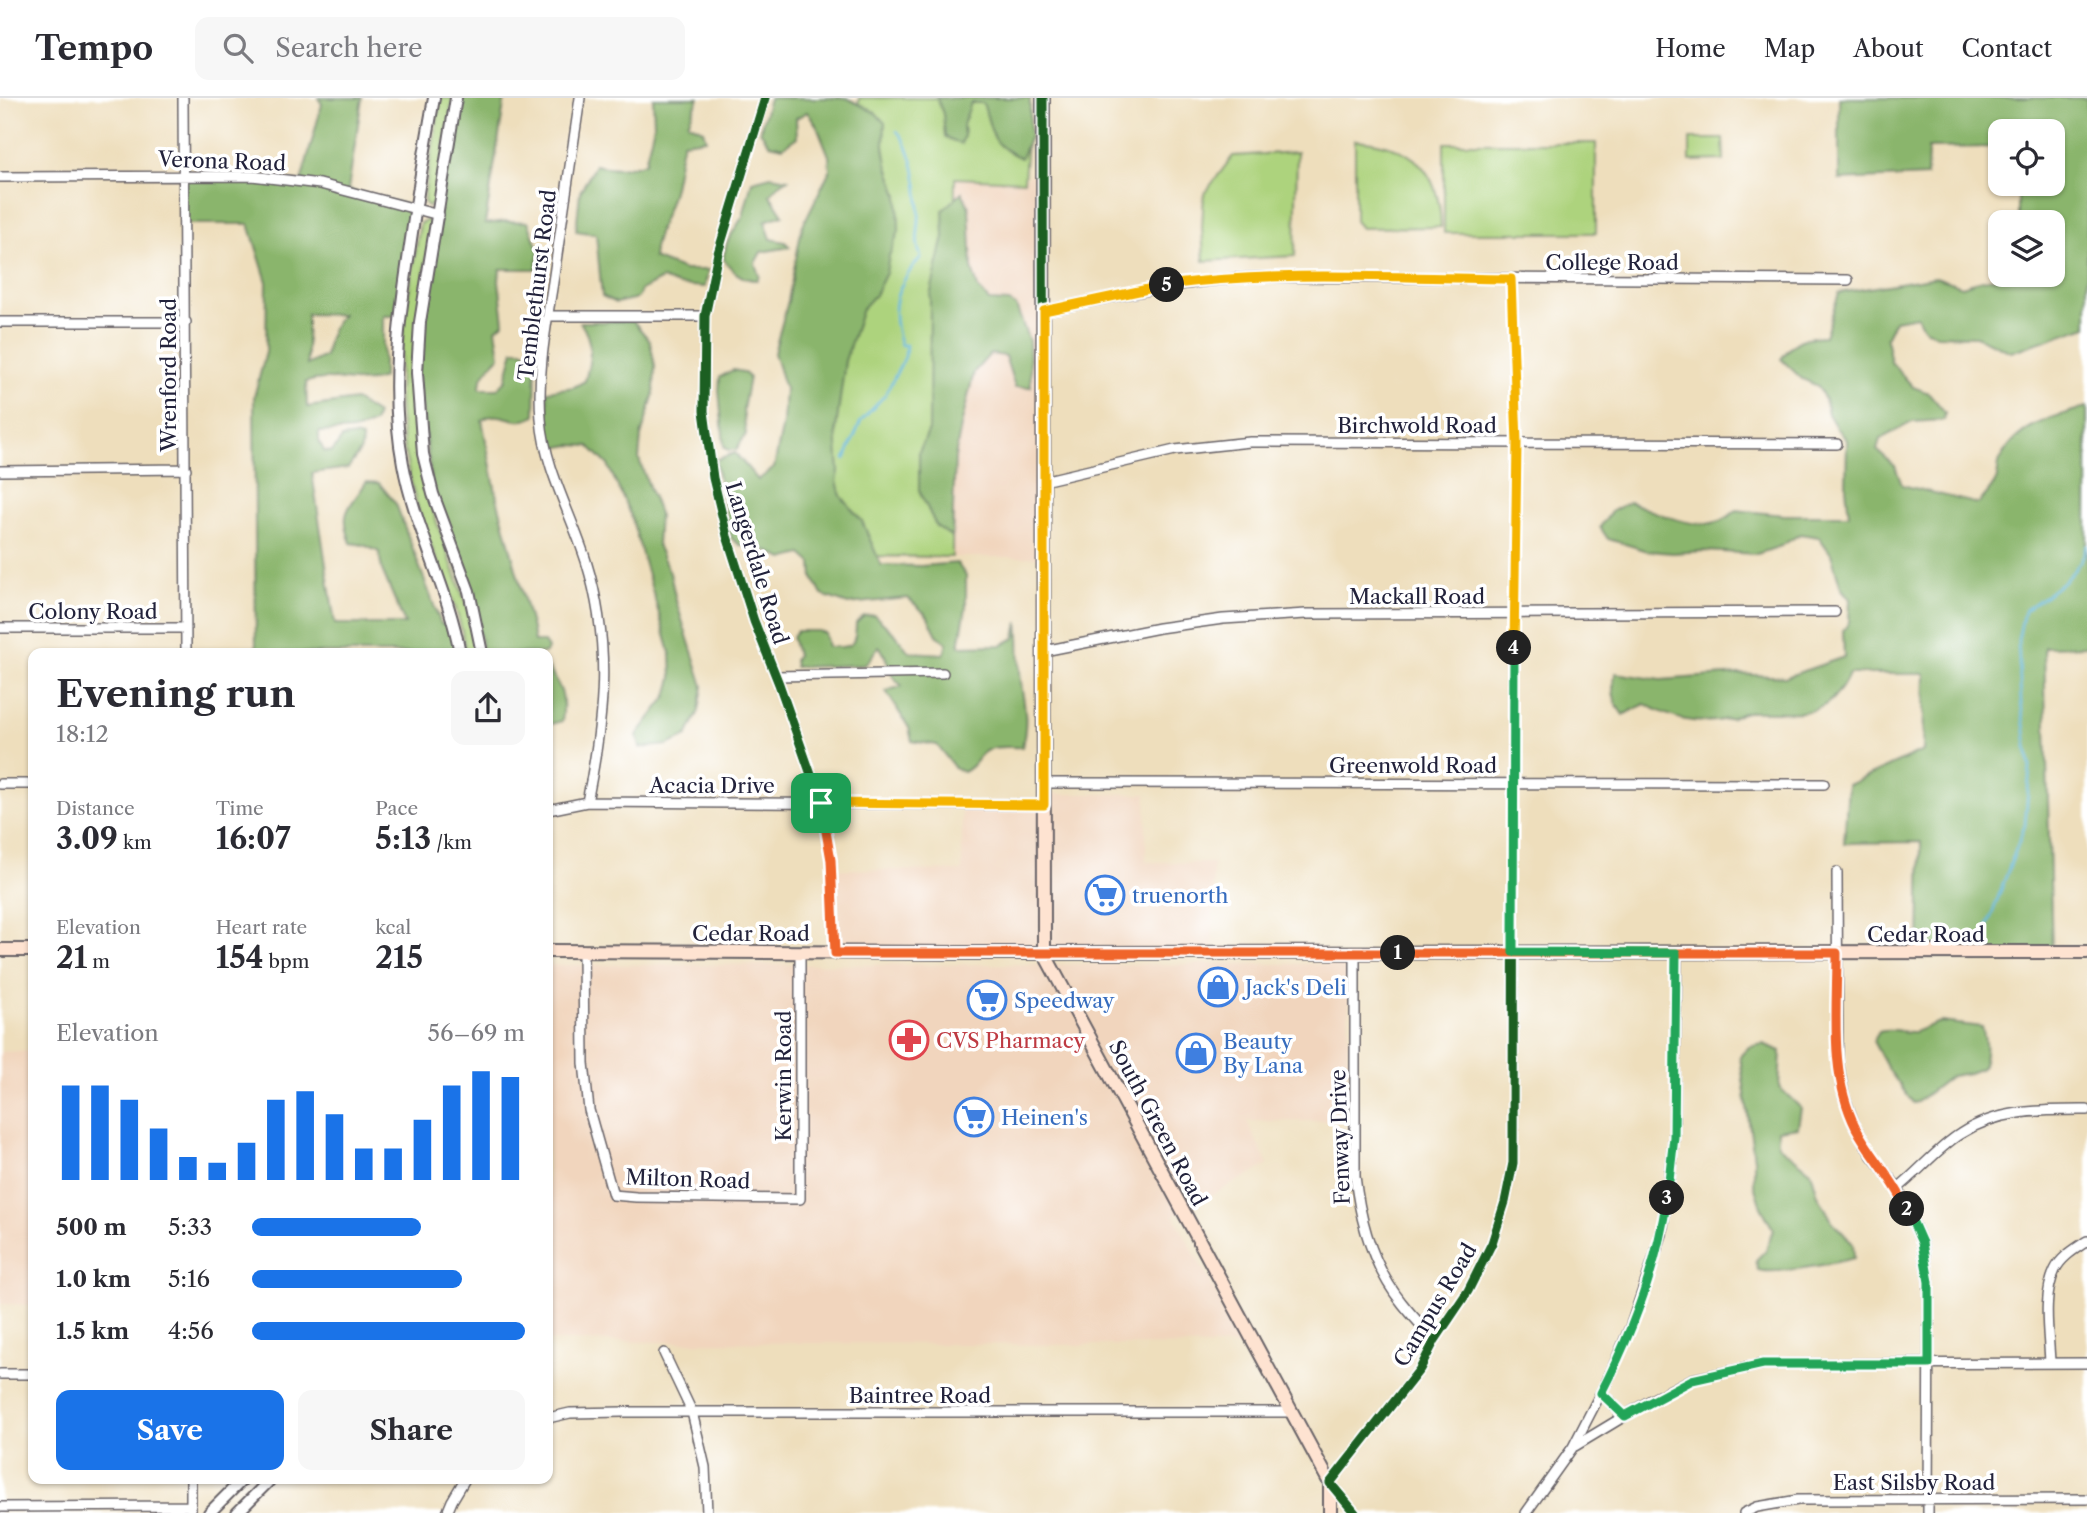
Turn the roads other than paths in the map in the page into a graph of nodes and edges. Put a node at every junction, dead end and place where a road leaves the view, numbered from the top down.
1 (183, 98) edge
2 (434, 98) edge
3 (456, 98) edge
4 (580, 98) edge
5 (765, 98) edge
6 (1043, 98) edge
7 (184, 176) junction
8 (0, 177) edge
9 (416, 207) junction
10 (439, 215) junction
11 (1511, 279) junction
12 (1848, 280) dead end
13 (1044, 311) junction
14 (548, 316) junction
15 (705, 316) junction
16 (0, 322) edge
17 (186, 322) junction
18 (1517, 443) junction
19 (1837, 444) dead end
20 (186, 470) junction
21 (0, 471) edge
22 (1043, 481) junction
23 (1514, 612) junction
24 (1835, 612) dead end
25 (0, 628) edge
26 (186, 628) junction
27 (186, 648) edge
28 (459, 648) edge
29 (481, 648) edge
30 (1044, 651) junction
31 (943, 673) dead end
32 (776, 676) junction
33 (1044, 783) junction
34 (1515, 783) junction
35 (0, 784) edge
36 (28, 784) edge
37 (1824, 784) dead end
38 (587, 802) junction
39 (821, 803) junction
40 (1044, 805) junction
41 (553, 809) edge
42 (1837, 872) dead end
43 (0, 950) edge
44 (28, 950) edge
45 (583, 950) junction
46 (553, 951) edge
47 (1513, 952) junction
48 (2087, 952) edge
49 (800, 953) junction
50 (835, 953) junction
51 (1044, 953) junction
52 (1355, 953) junction
53 (1676, 953) junction
54 (1837, 953) junction
55 (2087, 1110) edge
56 (1898, 1188) junction
57 (800, 1199) joint
58 (2087, 1241) edge
59 (1435, 1340) junction
60 (664, 1353) dead end
61 (2050, 1363) junction
62 (2087, 1363) edge
63 (1929, 1364) junction
64 (0, 1374) edge
65 (28, 1374) edge
66 (1601, 1393) junction
67 (692, 1412) junction
68 (1292, 1412) junction
69 (1625, 1416) junction
70 (553, 1417) edge
71 (1573, 1447) junction
72 (1330, 1483) junction
73 (191, 1484) edge
74 (238, 1484) edge
75 (266, 1484) edge
76 (462, 1484) edge
77 (1928, 1498) junction
78 (2087, 1499) edge
79 (0, 1507) edge
80 (191, 1510) edge
81 (209, 1513) edge
82 (237, 1513) edge
83 (447, 1513) edge
84 (707, 1513) edge
85 (1330, 1513) edge
86 (1355, 1513) edge
87 (1526, 1513) edge
88 (1744, 1513) edge
89 (1928, 1513) edge

1 - 7 street, Wrenford Road
2 - 9 street
3 - 10 street
4 - 14 street, Temblethurst Road
5 - 15 street, Langerdale Road
6 - 13 main road, South Green Road
7 - 8 street, Verona Road
7 - 9 street, Verona Road
7 - 17 street, Wrenford Road
9 - 10 street, Verona Road
9 - 28 street
10 - 29 street
11 - 12 street, College Road
11 - 13 street, College Road
11 - 18 street, Campus Road
13 - 22 main road, South Green Road
14 - 15 street
14 - 38 street, Temblethurst Road
15 - 32 street, Langerdale Road
16 - 17 street
17 - 20 street, Wrenford Road
18 - 19 street, Birchwold Road
18 - 22 street, Birchwold Road
18 - 23 street, Campus Road
20 - 21 street
20 - 26 street, Wrenford Road
22 - 30 main road, South Green Road
23 - 24 street, Mackall Road
23 - 30 street, Mackall Road
23 - 34 street, Campus Road
25 - 26 street, Colony Road
26 - 27 street, Wrenford Road
30 - 33 main road, South Green Road
31 - 32 street
32 - 39 street, Langerdale Road
33 - 34 street, Greenwold Road
33 - 40 main road, South Green Road
34 - 37 street, Greenwold Road
34 - 47 street, Campus Road
35 - 36 street
38 - 39 street, Acacia Drive
38 - 41 street, Acacia Drive
39 - 40 street, Acacia Drive
39 - 50 street, Langerdale Road
40 - 51 main road, South Green Road
42 - 54 street
43 - 44 main road
45 - 46 main road, Cedar Road
45 - 49 main road, Cedar Road
45 - 57 street, Milton Road
47 - 52 main road, Cedar Road
47 - 53 main road, Cedar Road
47 - 59 street, Campus Road
48 - 54 main road, Cedar Road
49 - 50 main road, Cedar Road
49 - 57 street, Kerwin Road
50 - 51 main road, Cedar Road
51 - 52 main road, Cedar Road
51 - 68 main road, South Green Road
52 - 59 street, Fenway Drive
53 - 54 main road, Cedar Road
53 - 66 street
54 - 56 street
55 - 56 street
56 - 63 street
58 - 61 street
59 - 72 street, Campus Road
60 - 67 street
61 - 62 street
61 - 63 street
63 - 69 street
63 - 77 street
64 - 65 street
66 - 69 street
66 - 71 street
67 - 68 street, Baintree Road
67 - 70 street, Baintree Road
67 - 84 street
68 - 72 main road, South Green Road
69 - 71 street
71 - 87 street
72 - 85 main road, South Green Road
72 - 86 street
73 - 80 street
74 - 81 street
75 - 82 street
76 - 83 street
77 - 78 street, East Silsby Road
77 - 88 street, East Silsby Road
77 - 89 street
79 - 80 street

